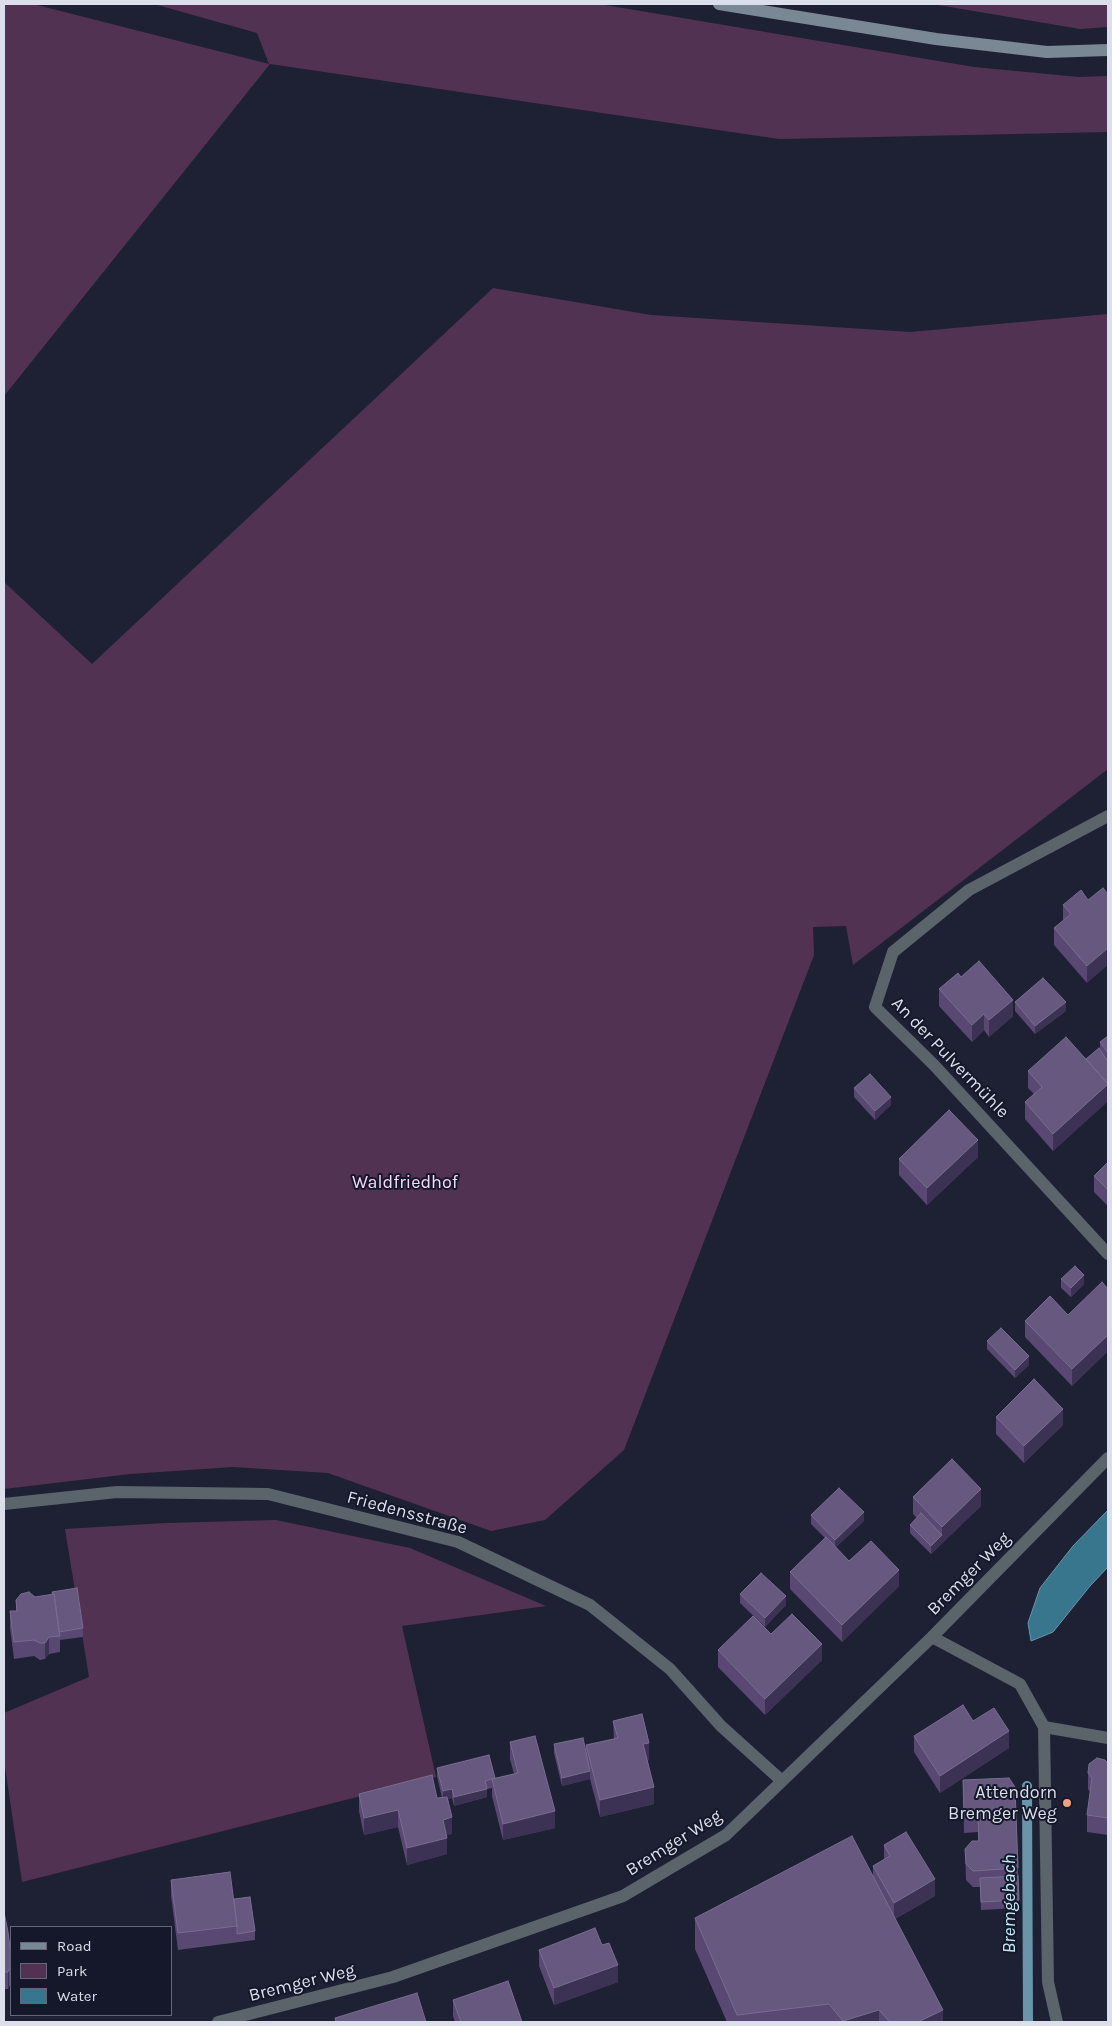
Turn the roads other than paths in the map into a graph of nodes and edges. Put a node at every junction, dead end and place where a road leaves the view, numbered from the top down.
1 (719, 4) edge
2 (1108, 50) edge
3 (1108, 816) edge
4 (1108, 1254) edge
5 (1108, 1458) edge
6 (4, 1504) edge
7 (932, 1637) junction
8 (1044, 1727) junction
9 (1108, 1738) edge
10 (782, 1781) junction
11 (218, 2022) edge
12 (1057, 2022) edge

1 - 2 main road
3 - 4 street, An der Pulvermühle
5 - 7 street, Bremger Weg
6 - 10 street, Friedensstraße
7 - 8 street
7 - 10 street, Bremger Weg
8 - 9 street
8 - 12 street
10 - 11 street, Bremger Weg

